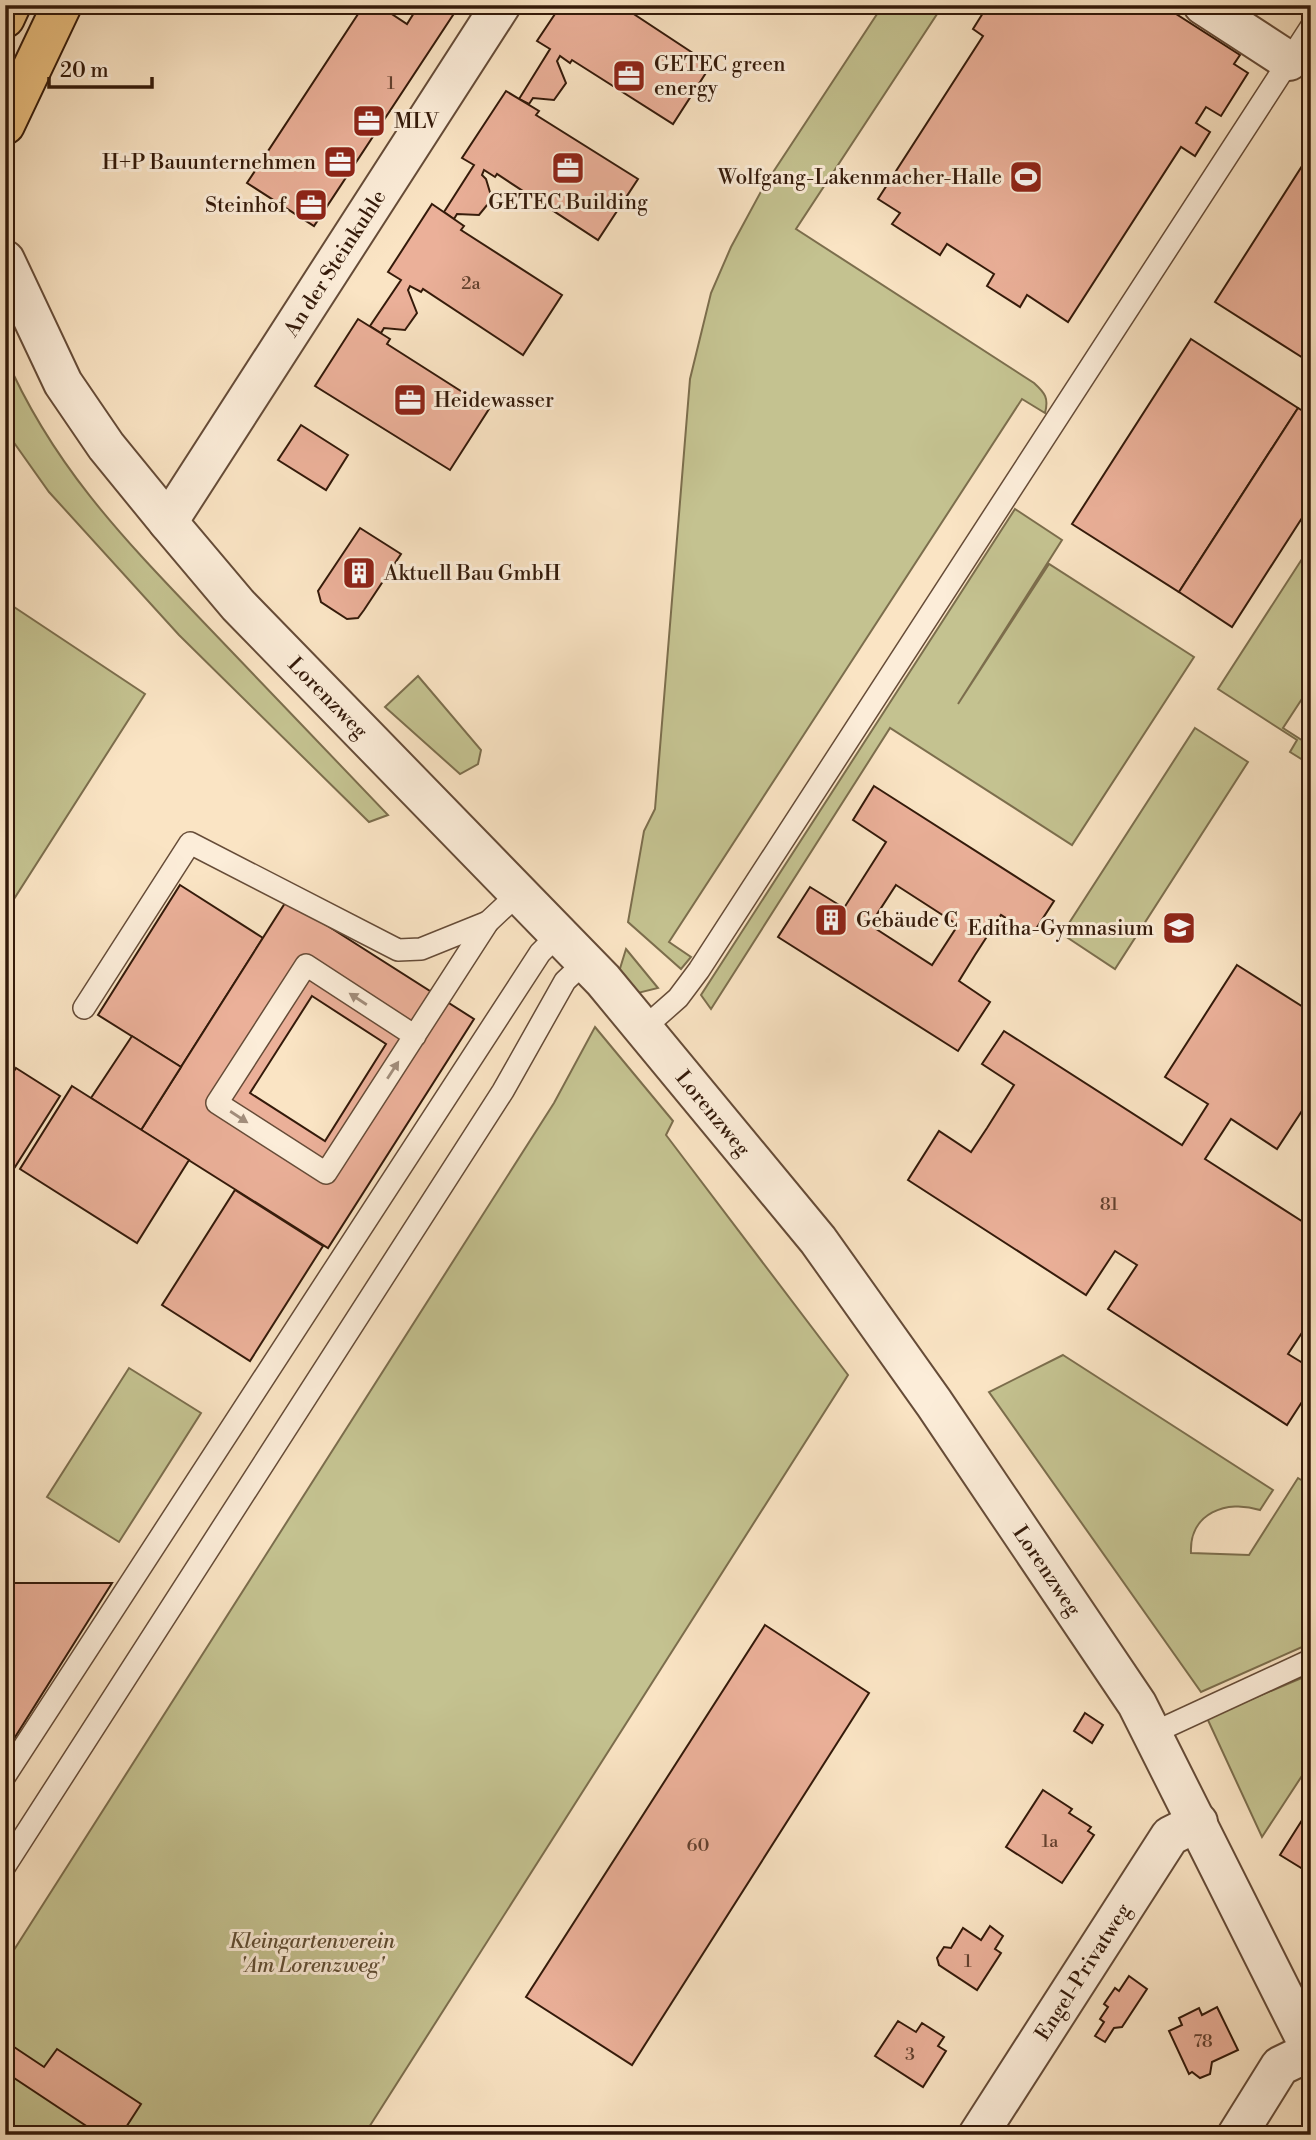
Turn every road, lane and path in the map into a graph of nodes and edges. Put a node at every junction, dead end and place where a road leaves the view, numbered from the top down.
1 (11, 5) edge
2 (62, 5) edge
3 (501, 5) edge
4 (1203, 5) edge
5 (5, 18) edge
6 (1311, 27) edge
7 (1289, 61) junction
8 (5, 125) edge
9 (6, 261) edge
10 (168, 522) junction
11 (519, 893) junction
12 (488, 922) junction
13 (559, 934) junction
14 (585, 962) junction
15 (84, 1008) dead end
16 (645, 1028) junction
17 (415, 1035) junction
18 (1311, 1660) edge
19 (1153, 1733) junction
20 (5, 1776) edge
21 (1198, 1822) junction
22 (5, 1866) edge
23 (1311, 2050) edge
24 (978, 2135) edge
25 (1237, 2135) edge

1 - 5 highway
2 - 8 highway
3 - 10 street, An der Steinkuhle
4 - 7 street
6 - 7 lane
7 - 16 lane
9 - 10 street, Lorenzweg
10 - 11 street, Lorenzweg
11 - 12 lane
11 - 13 street, Lorenzweg
12 - 15 lane
12 - 17 lane
13 - 14 street, Lorenzweg
13 - 20 lane
14 - 16 street, Lorenzweg
14 - 22 lane
16 - 19 street, Lorenzweg
17 -> 17 lane
18 - 19 lane
19 - 21 street, Lorenzweg
21 - 23 street, Lorenzweg
21 - 24 street, Engel-Privatweg
23 - 25 street

